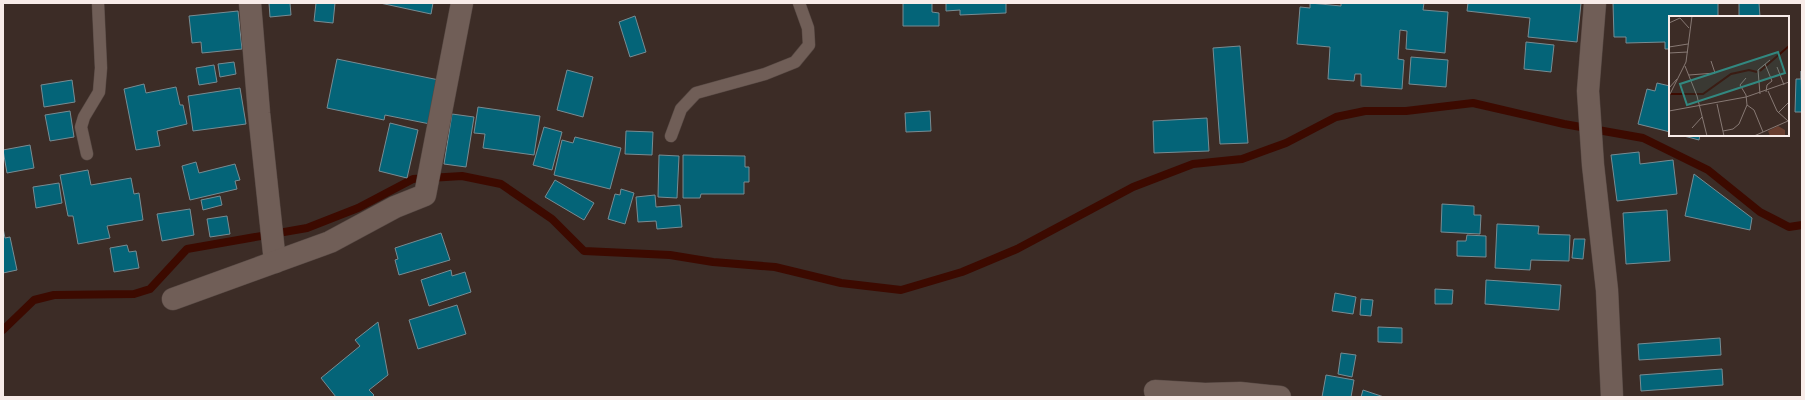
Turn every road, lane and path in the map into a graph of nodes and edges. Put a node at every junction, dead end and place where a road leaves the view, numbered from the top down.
1 (98, 3) edge
2 (250, 3) edge
3 (462, 3) edge
4 (799, 3) edge
5 (1596, 3) edge
6 (671, 136) dead end
7 (87, 154) dead end
8 (276, 262) junction
9 (173, 299) dead end
10 (1155, 394) edge
11 (1280, 397) edge
12 (1612, 397) edge

1 - 7 lane
2 - 8 street
3 - 8 street
4 - 6 lane
5 - 12 street
8 - 9 street
10 - 11 street

